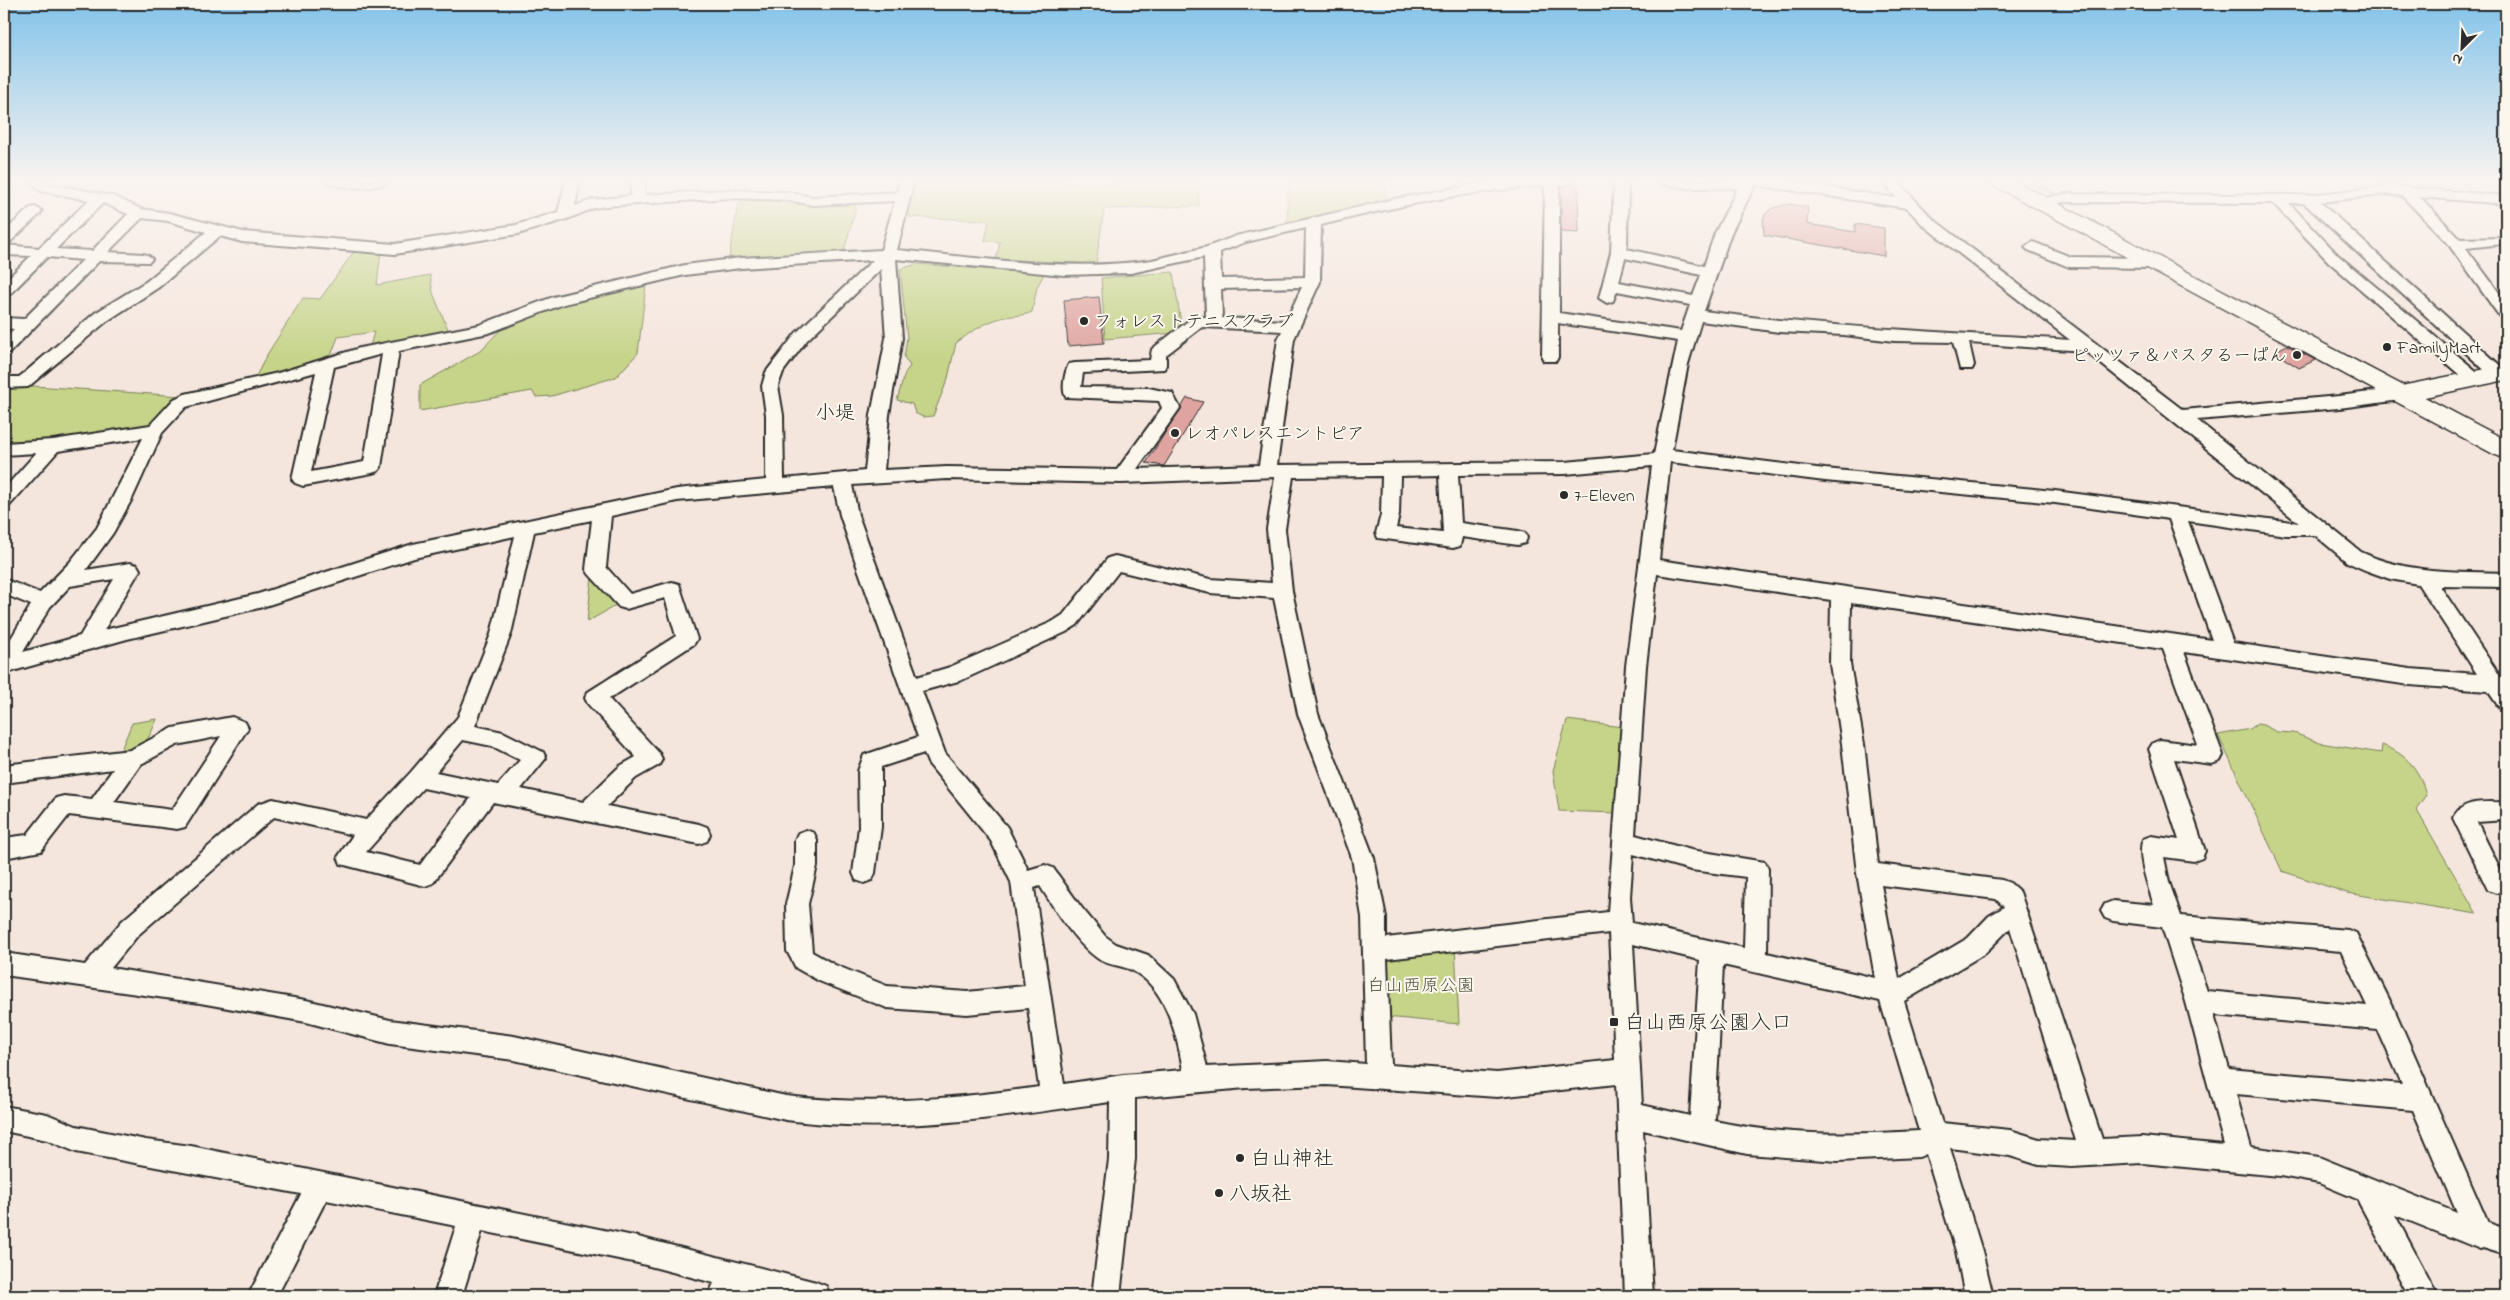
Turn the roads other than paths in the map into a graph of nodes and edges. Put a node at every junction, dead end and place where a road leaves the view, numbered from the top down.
1 (55, 242) edge
2 (110, 242) edge
3 (204, 242) edge
4 (302, 242) edge
5 (440, 242) edge
6 (891, 242) edge
7 (1235, 242) edge
8 (1313, 242) edge
9 (1555, 242) edge
10 (1619, 242) edge
11 (1721, 242) edge
12 (1952, 242) edge
13 (2114, 242) edge
14 (2318, 242) edge
15 (2356, 242) edge
16 (2454, 242) edge
17 (2488, 242) edge
18 (2456, 244) junction
19 (2034, 247) dead end
20 (4, 250) edge
21 (1212, 250) junction
22 (1619, 252) junction
23 (43, 253) junction
24 (888, 254) junction
25 (96, 256) junction
26 (144, 259) dead end
27 (2154, 263) junction
28 (1711, 272) junction
29 (1312, 282) junction
30 (1213, 284) junction
31 (4, 291) edge
32 (1697, 308) junction
33 (2506, 313) edge
34 (1551, 317) junction
35 (1214, 322) junction
36 (4, 323) edge
37 (28, 324) junction
38 (1291, 326) junction
39 (1687, 337) junction
40 (1960, 338) junction
41 (2088, 346) junction
42 (391, 347) junction
43 (4, 348) edge
44 (1550, 357) dead end
45 (326, 364) junction
46 (1966, 365) dead end
47 (2503, 373) edge
48 (2475, 379) junction
49 (4, 382) edge
50 (2401, 394) junction
51 (2180, 416) junction
52 (155, 430) junction
53 (53, 446) junction
54 (4, 449) edge
55 (2506, 450) edge
56 (1662, 458) junction
57 (1449, 469) junction
58 (1391, 470) junction
59 (1276, 471) junction
60 (874, 476) junction
61 (1122, 477) junction
62 (842, 479) junction
63 (775, 485) junction
64 (4, 500) edge
65 (602, 510) junction
66 (2176, 513) junction
67 (526, 527) junction
68 (2319, 528) junction
69 (1454, 529) junction
70 (1518, 538) dead end
71 (1649, 566) junction
72 (2424, 578) junction
73 (64, 580) junction
74 (2506, 580) edge
75 (4, 586) edge
76 (1282, 591) junction
77 (1841, 594) junction
78 (43, 602) junction
79 (86, 643) junction
80 (2171, 643) junction
81 (2225, 650) junction
82 (4, 666) edge
83 (2495, 683) junction
84 (909, 687) junction
85 (2506, 701) edge
86 (458, 731) junction
87 (930, 742) junction
88 (133, 758) junction
89 (4, 774) edge
90 (419, 778) junction
91 (496, 793) junction
92 (98, 808) junction
93 (2506, 810) edge
94 (586, 813) junction
95 (370, 830) junction
96 (699, 834) dead end
97 (806, 840) dead end
98 (1623, 842) junction
99 (4, 848) edge
100 (864, 873) dead end
101 (1868, 873) junction
102 (1022, 882) junction
103 (2496, 884) dead end
104 (2113, 911) dead end
105 (2017, 912) junction
106 (2171, 921) junction
107 (1621, 927) junction
108 (1375, 950) junction
109 (1712, 951) junction
110 (1755, 961) junction
111 (4, 964) edge
112 (91, 975) junction
113 (1889, 992) junction
114 (1037, 996) junction
115 (2198, 1002) junction
116 (2386, 1019) junction
117 (1628, 1071) junction
118 (1379, 1076) junction
119 (1197, 1078) junction
120 (2220, 1080) junction
121 (1123, 1087) junction
122 (1053, 1097) junction
123 (2421, 1098) junction
124 (1631, 1115) junction
125 (4, 1118) edge
126 (1702, 1131) junction
127 (1934, 1138) junction
128 (2093, 1153) junction
129 (2241, 1158) junction
130 (320, 1185) junction
131 (2365, 1187) junction
132 (473, 1216) junction
133 (2480, 1236) junction
134 (2506, 1242) edge
135 (729, 1285) edge
136 (262, 1296) edge
137 (448, 1296) edge
138 (816, 1296) edge
139 (1106, 1296) edge
140 (1639, 1296) edge
141 (1979, 1296) edge
142 (2424, 1296) edge

1 - 23 street
2 - 25 street
3 - 49 street
4 - 5 street
6 - 24 street
7 - 21 street
8 - 29 street
9 - 34 street
10 - 22 street
11 - 28 street
12 - 41 street
13 - 27 main road
14 - 48 street
15 - 47 street
16 - 18 street
17 - 18 street
18 - 33 street
19 - 27 street
20 - 23 street
21 - 24 street
21 - 30 street
22 - 28 street
22 - 32 street
23 - 25 street
23 - 31 street
24 - 42 street
24 - 60 street
24 - 63 street
25 - 26 street
25 - 37 street
27 - 50 main road
28 - 32 street
29 - 30 street
29 - 38 street
30 - 35 street
32 - 39 street
32 - 40 street
34 - 39 street
34 - 44 street
35 - 38 street
35 - 61 street
36 - 37 street
37 - 43 street
38 - 59 street
39 - 56 street
40 - 41 street
40 - 46 street
41 - 51 street
42 - 45 street
42 - 45 street
45 - 52 street
47 - 48 main road
48 - 50 main road
50 - 51 street
50 - 55 main road
51 - 68 street
52 - 53 street
52 - 73 street
53 - 54 street
53 - 64 street
56 - 57 street
56 - 66 street
56 - 71 street
57 - 58 street
57 - 69 street
58 - 59 street
58 - 69 street
59 - 61 street
59 - 76 street
60 - 61 street
60 - 62 street
62 - 63 street
62 - 84 street
63 - 65 street
65 - 67 street
65 - 94 street
66 - 68 street
66 - 81 street
67 - 79 street
67 - 86 street
68 - 72 street
69 - 70 street
71 - 77 street
71 - 98 street
72 - 74 street
72 - 83 street
73 - 78 street
73 - 79 street
75 - 78 street
76 - 84 street
76 - 108 street
77 - 80 street
77 - 101 street
78 - 82 street
79 - 82 street
80 - 81 street
80 - 106 street
81 - 83 street
83 - 85 street
84 - 87 street
86 - 90 street
86 - 91 street
87 - 100 street
87 - 102 street
88 - 89 street
88 - 92 street
88 - 92 street
90 - 91 street
90 - 95 street
91 - 94 street
91 - 95 street
92 - 99 street
93 - 103 street
94 - 96 street
95 - 112 street
97 - 114 street
98 - 107 street
98 - 110 street
101 - 105 street
101 - 113 street
102 - 114 street
102 - 119 street
104 - 106 street
105 - 113 street
105 - 128 street
106 - 115 street
106 - 116 street
107 - 108 street
107 - 109 street
107 - 117 street
108 - 118 street
109 - 110 street
109 - 126 street
110 - 113 street
111 - 112 street
112 - 122 street
113 - 127 street
114 - 122 street
115 - 116 street
115 - 120 street
116 - 123 street
117 - 118 street
117 - 124 street
118 - 119 street
119 - 121 street
120 - 123 street
120 - 129 street
121 - 122 street
121 - 139 street
123 - 133 street
124 - 126 street
124 - 140 street
125 - 130 street
126 - 127 street
127 - 128 street
127 - 141 street
128 - 129 street
129 - 131 street
130 - 132 street
130 - 136 street
131 - 133 street
131 - 142 street
132 - 135 street
132 - 137 street
133 - 134 street
135 - 138 street

